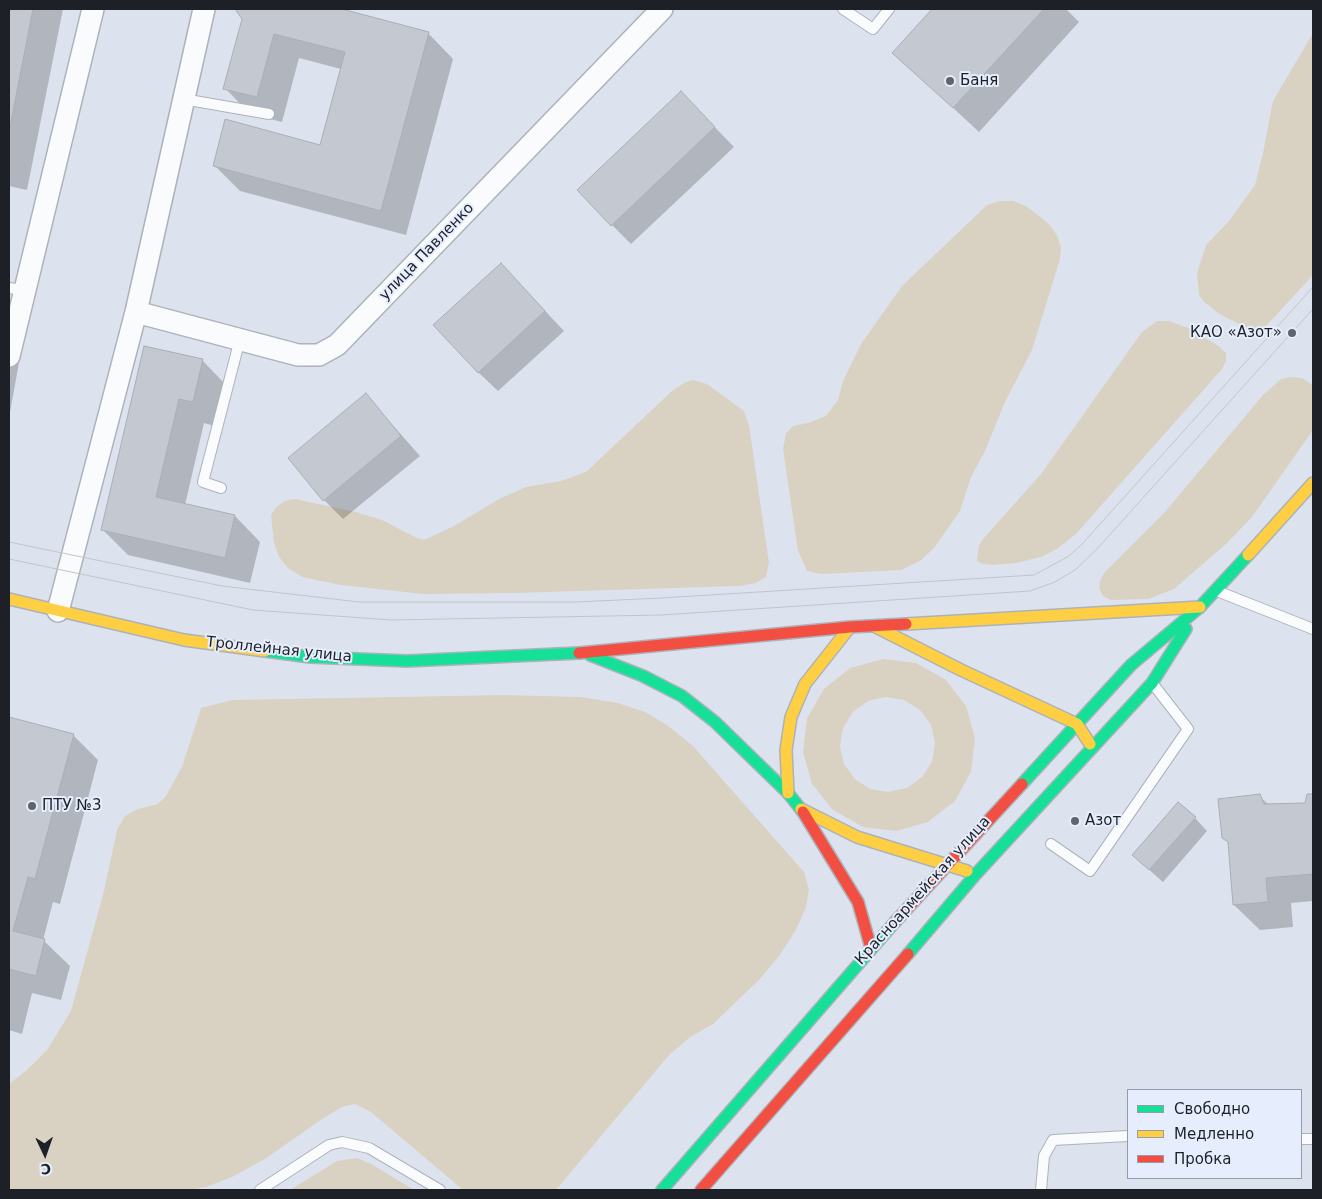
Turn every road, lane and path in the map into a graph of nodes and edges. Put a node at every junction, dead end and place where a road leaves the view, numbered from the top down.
1 (93, 9) edge
2 (204, 9) edge
3 (662, 9) edge
4 (843, 9) edge
5 (889, 9) edge
6 (184, 99) junction
7 (269, 114) dead end
8 (17, 289) edge
9 (136, 312) junction
10 (240, 339) junction
11 (9, 356) edge
12 (1313, 483) edge
13 (221, 488) dead end
14 (1215, 590) junction
15 (9, 600) edge
16 (1200, 607) junction
17 (58, 611) junction
18 (872, 625) junction
19 (850, 627) junction
20 (1313, 629) edge
21 (584, 653) junction
22 (1152, 683) junction
23 (1076, 724) junction
24 (1092, 748) junction
25 (788, 794) junction
26 (801, 809) junction
27 (1051, 844) dead end
28 (947, 865) junction
29 (976, 874) junction
30 (870, 948) junction
31 (1127, 1136) edge
32 (260, 1190) edge
33 (440, 1190) edge
34 (662, 1190) edge
35 (701, 1190) edge
36 (1042, 1190) edge

1 - 8 street
2 - 6 street
3 - 10 street, улица Павленко
4 - 5 lane
6 - 7 lane
6 - 9 street
8 - 11 street
9 - 10 street, улица Павленко
9 - 17 street
10 - 13 lane
12 - 14 street
14 - 16 street
14 - 20 lane
15 - 17 street, Троллейная улица
16 - 18 street, Троллейная улица
16 - 22 street, Красноармейская улица
16 - 23 street, Красноармейская улица
17 - 21 street, Троллейная улица
18 - 19 street, Троллейная улица
18 - 23 street
19 - 21 street, Троллейная улица
19 - 25 street
21 - 25 street
22 - 24 street, Красноармейская улица
22 - 27 lane
23 - 24 street
23 - 28 street, Красноармейская улица
24 - 29 street, Красноармейская улица
25 - 26 street
26 - 28 street
26 - 30 street
28 - 29 street
28 - 30 street, Красноармейская улица
29 - 35 street, Красноармейская улица
30 - 34 street, Красноармейская улица
31 - 36 lane
32 - 33 lane

